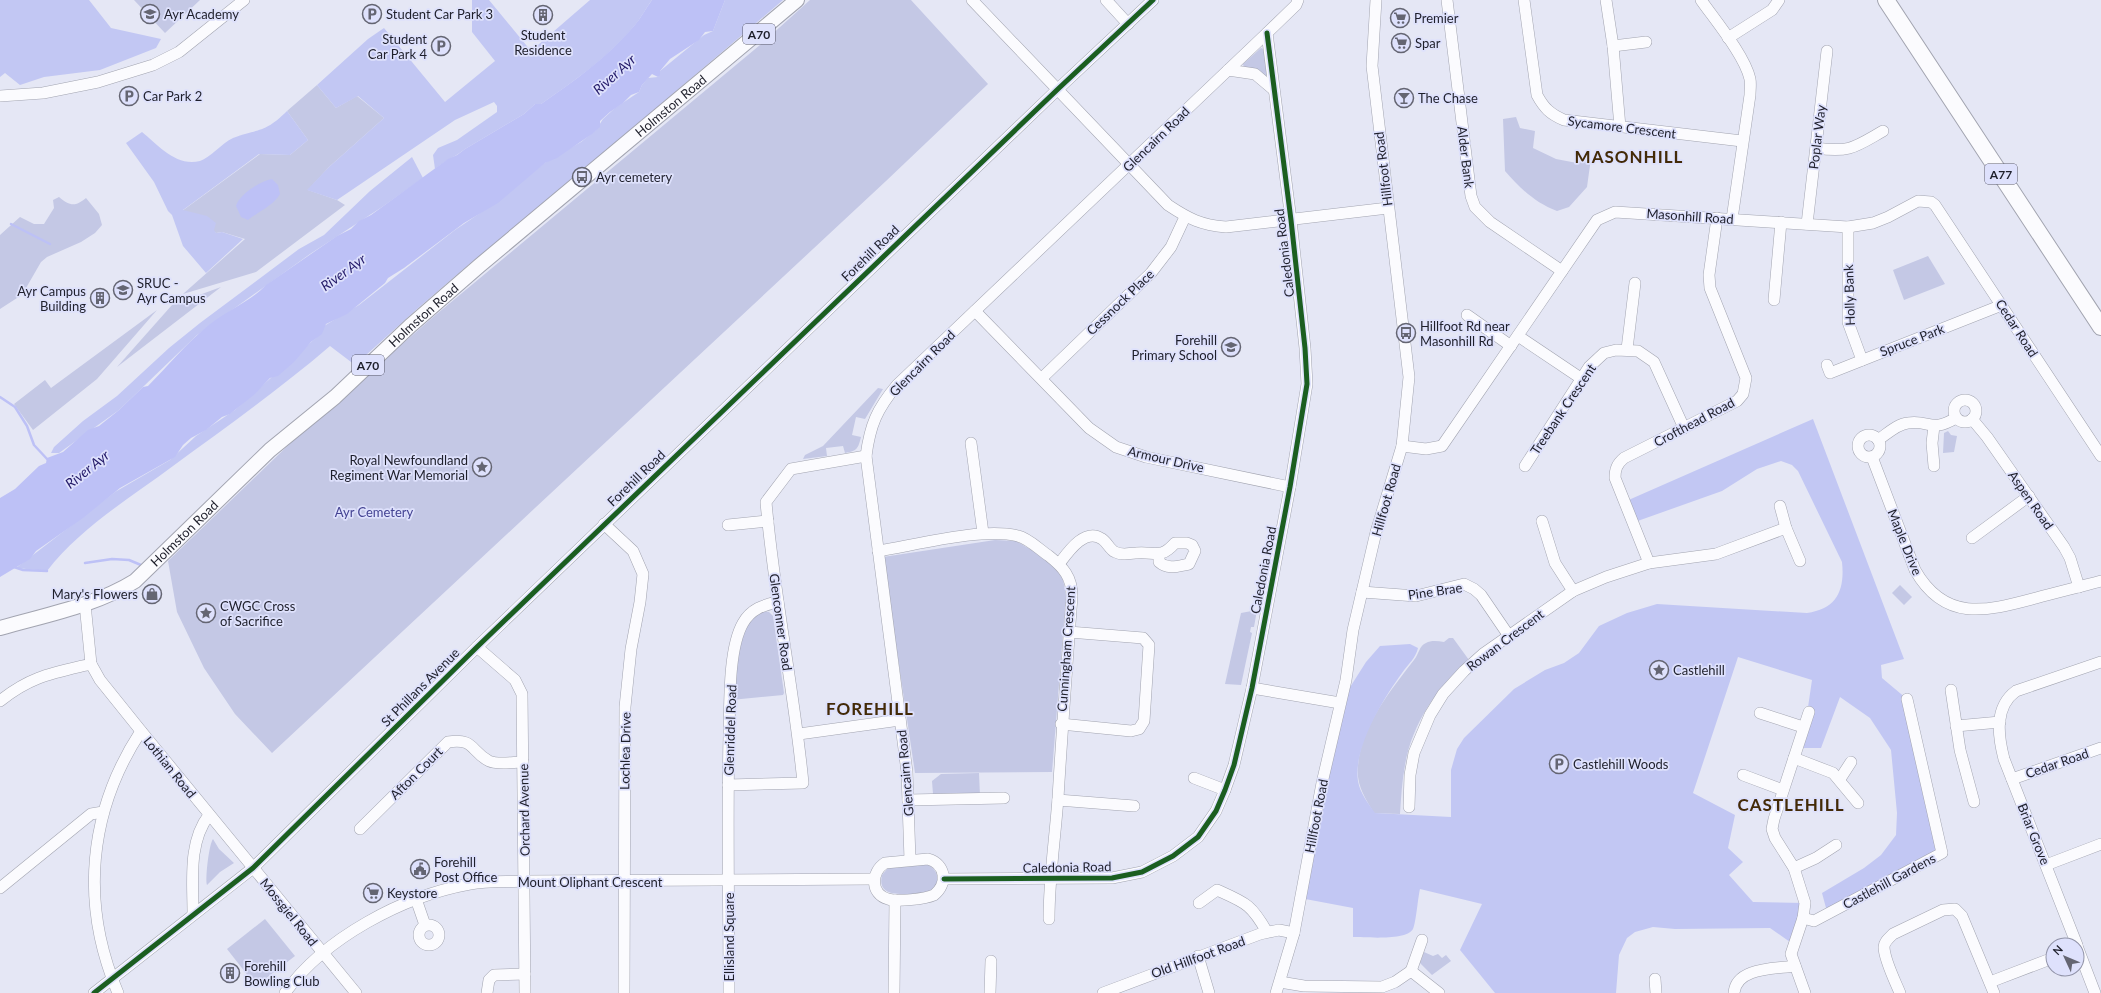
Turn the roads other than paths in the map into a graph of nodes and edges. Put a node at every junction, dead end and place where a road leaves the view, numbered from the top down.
1 (244, 0) edge
2 (797, 0) edge
3 (973, 0) edge
4 (1106, 0) edge
5 (1153, 0) edge
6 (1298, 0) edge
7 (1376, 0) edge
8 (1447, 0) edge
9 (1524, 0) edge
10 (1606, 0) edge
11 (1701, 0) edge
12 (1779, 0) edge
13 (1886, 0) edge
14 (1128, 24) junction
15 (1267, 33) junction
16 (1728, 38) junction
17 (1646, 42) dead end
18 (1613, 46) junction
19 (1827, 51) dead end
20 (1228, 70) junction
21 (1058, 89) junction
22 (1274, 90) junction
23 (0, 96) edge
24 (1620, 127) junction
25 (1883, 131) dead end
26 (1742, 141) junction
27 (1816, 148) junction
28 (1129, 164) junction
29 (1931, 202) joint
30 (1388, 208) junction
31 (1185, 217) junction
32 (1717, 218) junction
33 (1732, 219) junction
34 (1291, 220) junction
35 (1781, 222) junction
36 (1807, 224) junction
37 (1848, 227) junction
38 (1562, 271) junction
39 (1634, 283) dead end
40 (1774, 300) dead end
41 (2002, 305) junction
42 (975, 311) junction
43 (1467, 315) dead end
44 (2101, 327) edge
45 (1518, 336) junction
46 (1511, 346) junction
47 (1627, 349) junction
48 (1862, 360) junction
49 (1827, 365) dead end
50 (1042, 378) junction
51 (1582, 379) junction
52 (1956, 418) junction
53 (1972, 419) junction
54 (1934, 426) junction
55 (1684, 428) junction
56 (1878, 440) junction
57 (970, 443) dead end
58 (1402, 446) junction
59 (866, 456) junction
60 (2101, 456) edge
61 (1872, 457) junction
62 (1525, 466) dead end
63 (1934, 466) dead end
64 (1290, 486) junction
65 (2029, 496) junction
66 (1780, 506) dead end
67 (768, 521) junction
68 (1542, 521) dead end
69 (604, 524) junction
70 (728, 525) dead end
71 (1786, 528) junction
72 (983, 533) junction
73 (1972, 538) dead end
74 (878, 551) junction
75 (1159, 555) dead end
76 (1800, 561) dead end
77 (1649, 562) junction
78 (1059, 564) junction
79 (2101, 581) edge
80 (2079, 587) junction
81 (1573, 591) junction
82 (1362, 592) junction
83 (778, 602) junction
84 (85, 604) junction
85 (0, 628) edge
86 (1069, 632) junction
87 (1509, 636) junction
88 (477, 647) junction
89 (2101, 662) edge
90 (91, 664) junction
91 (1252, 688) junction
92 (1951, 690) dead end
93 (1907, 699) dead end
94 (0, 702) edge
95 (1340, 703) junction
96 (1808, 712) dead end
97 (1760, 713) dead end
98 (900, 720) junction
99 (2000, 722) junction
100 (1062, 724) junction
101 (1956, 726) junction
102 (1803, 727) junction
103 (141, 731) junction
104 (798, 734) junction
105 (2101, 748) edge
106 (1794, 758) junction
107 (524, 762) junction
108 (1851, 762) dead end
109 (1743, 775) dead end
110 (1194, 778) dead end
111 (1840, 779) junction
112 (2012, 779) junction
113 (728, 785) junction
114 (1225, 790) junction
115 (1783, 790) junction
116 (1004, 798) dead end
117 (908, 800) junction
118 (1058, 800) junction
119 (1974, 802) dead end
120 (1858, 803) dead end
121 (1134, 806) dead end
122 (1409, 807) dead end
123 (103, 812) junction
124 (209, 815) junction
125 (360, 829) dead end
126 (2101, 844) edge
127 (1836, 845) dead end
128 (910, 860) junction
129 (2046, 865) junction
130 (253, 868) junction
131 (1794, 868) junction
132 (1049, 878) junction
133 (874, 879) junction
134 (944, 879) junction
135 (623, 881) junction
136 (728, 881) junction
137 (525, 882) junction
138 (0, 888) edge
139 (416, 899) junction
140 (895, 900) junction
141 (1198, 903) dead end
142 (193, 913) junction
143 (1803, 918) junction
144 (1048, 919) dead end
145 (425, 925) dead end
146 (1266, 932) junction
147 (1294, 933) junction
148 (2073, 937) edge
149 (1422, 940) dead end
150 (322, 953) junction
151 (1198, 956) junction
152 (991, 961) dead end
153 (2045, 962) edge
154 (1794, 966) junction
155 (2085, 967) edge
156 (1411, 971) junction
157 (525, 974) junction
158 (1656, 979) dead end
159 (112, 980) junction
160 (1278, 988) edge
161 (1992, 988) edge
162 (94, 993) edge
163 (118, 993) edge
164 (285, 993) edge
165 (356, 993) edge
166 (488, 993) edge
167 (525, 993) edge
168 (624, 993) edge
169 (729, 993) edge
170 (894, 993) edge
171 (990, 993) edge
172 (1103, 993) edge
173 (1209, 993) edge
174 (1439, 993) edge
175 (1656, 993) edge
176 (1734, 993) edge
177 (1805, 993) edge
178 (1900, 993) edge
179 (2095, 993) edge

1 - 23 street
2 - 84 main road, Holmston Road / A70
3 - 21 street
4 - 14 street
5 - 14 street, Forehill Road
6 - 15 street, Glencairn Road
7 - 30 street, Hillfoot Road
8 - 38 street, Alder Bank
9 - 24 street, Sycamore Crescent
10 - 18 street
11 - 16 street
12 - 16 street
13 - 44 highway, A77
14 - 21 street, Forehill Road
15 - 20 street, Glencairn Road
15 - 22 street, Caledonia Road
16 - 26 street
17 - 18 street
18 - 24 street
19 - 27 street, Poplar Way
20 - 22 street
20 - 28 street, Glencairn Road
21 - 28 street
21 - 69 street, Forehill Road
22 - 34 street, Caledonia Road
24 - 26 street, Sycamore Crescent
25 - 27 street
26 - 33 street
27 - 36 street, Poplar Way
28 - 31 street
28 - 42 street, Glencairn Road
29 - 37 street, Masonhill Road
29 - 41 street, Cedar Road
30 - 34 street
30 - 58 street, Hillfoot Road
31 - 34 street
31 - 50 street, Cessnock Place
32 - 33 street, Masonhill Road
32 - 38 street, Masonhill Road
32 - 55 street, Crofthead Road
33 - 35 street, Masonhill Road
34 - 64 street, Caledonia Road
35 - 36 street, Masonhill Road
35 - 40 street
36 - 37 street, Masonhill Road
37 - 48 street, Holly Bank
38 - 45 street, Masonhill Road
39 - 47 street
41 - 48 street, Spruce Park
41 - 60 street, Cedar Road
42 - 50 street, Armour Drive
42 - 59 street, Glencairn Road
43 - 46 street
45 - 46 street, Masonhill Road
45 - 51 street
46 - 58 street, Masonhill Road
47 - 51 street, Treebank Crescent
47 - 55 street
48 - 49 street, Spruce Park
50 - 64 street, Armour Drive
51 - 62 street, Treebank Crescent
52 - 53 street
52 - 53 street
52 - 54 street
53 - 65 street, Aspen Road
54 - 56 street
54 - 63 street
55 - 77 street, Crofthead Road
56 - 61 street
56 - 61 street, Maple Drive
57 - 72 street
58 - 82 street, Hillfoot Road
59 - 67 street, Glenconner Road
59 - 74 street, Glencairn Road
61 - 80 street, Maple Drive
64 - 91 street, Caledonia Road
65 - 73 street
65 - 80 street, Aspen Road
66 - 71 street
67 - 70 street
67 - 83 street, Glenconner Road
68 - 81 street
69 - 88 street, St Phillans Avenue
69 - 135 street, Lochlea Drive
71 - 76 street
71 - 77 street, Rowan Crescent
72 - 74 street, Cunningham Crescent
72 - 78 street, Cunningham Crescent
74 - 98 street, Glencairn Road
75 - 78 street
77 - 81 street, Rowan Crescent
78 - 86 street, Cunningham Crescent
79 - 80 street, Maple Drive
81 - 87 street, Rowan Crescent
82 - 87 street, Pine Brae
82 - 95 street, Hillfoot Road
83 - 104 street, Glenconner Road
83 - 113 street, Glenriddel Road
84 - 85 main road, Holmston Road / A70
84 - 90 street
86 - 100 street, Cunningham Crescent
86 - 100 street
87 - 122 street, Rowan Crescent
88 - 107 street, Orchard Avenue
88 - 130 street, St Phillans Avenue
89 - 99 street, Briar Grove
90 - 94 street
90 - 103 street, Lothian Road
91 - 95 street
91 - 114 street, Caledonia Road
92 - 101 street
93 - 143 street, Castlehill Gardens
95 - 147 street, Hillfoot Road
96 - 102 street
97 - 102 street
98 - 104 street
98 - 117 street, Glencairn Road
99 - 101 street
99 - 112 street, Briar Grove
100 - 118 street, Cunningham Crescent
101 - 119 street
102 - 106 street
103 - 123 street
103 - 124 street, Lothian Road
104 - 113 street, Glenconner Road
105 - 112 street, Cedar Road
106 - 111 street
106 - 115 street
107 - 125 street, Afton Court
107 - 137 street, Orchard Avenue
108 - 111 street
109 - 115 street
110 - 114 street
111 - 120 street
112 - 129 street, Briar Grove
113 - 136 street, Glenriddel Road
114 - 132 street, Caledonia Road
115 - 131 street
116 - 117 street
117 - 128 street, Glencairn Road
118 - 121 street
118 - 132 street, Cunningham Crescent
123 - 138 street
123 - 159 street
124 - 130 street, Lothian Road
124 - 142 street
126 - 129 street
127 - 131 street
128 - 133 street
128 - 134 street
129 - 148 street, Briar Grove
130 - 142 street, St Phillans Avenue
130 - 150 street, Mossgiel Road
131 - 143 street
132 - 134 street, Caledonia Road
132 - 144 street, Cunningham Crescent
133 - 136 street, Mount Oliphant Crescent
133 - 140 street
134 - 140 street
135 - 136 street, Mount Oliphant Crescent
135 - 137 street, Mount Oliphant Crescent
135 - 168 street, Lochlea Drive
136 - 169 street, Ellisland Square
137 - 139 street, Mount Oliphant Crescent
137 - 157 street, Orchard Avenue
139 - 145 street
139 - 150 street, Mount Oliphant Crescent
140 - 170 street
141 - 146 street
142 - 159 street, St Phillans Avenue
143 - 154 street
146 - 147 street, Old Hillfoot Road
146 - 151 street, Old Hillfoot Road
147 - 160 street, Hillfoot Road
149 - 156 street
150 - 164 street, Mount Oliphant Crescent
150 - 165 street, Mossgiel Road
151 - 172 street, Old Hillfoot Road
151 - 173 street
152 - 171 street
153 - 161 street
154 - 176 street
154 - 177 street
155 - 179 street, Briar Grove
156 - 160 street
156 - 174 street
157 - 166 street
157 - 167 street, Orchard Avenue
158 - 175 street
159 - 162 street, St Phillans Avenue
159 - 163 street
161 - 178 street

